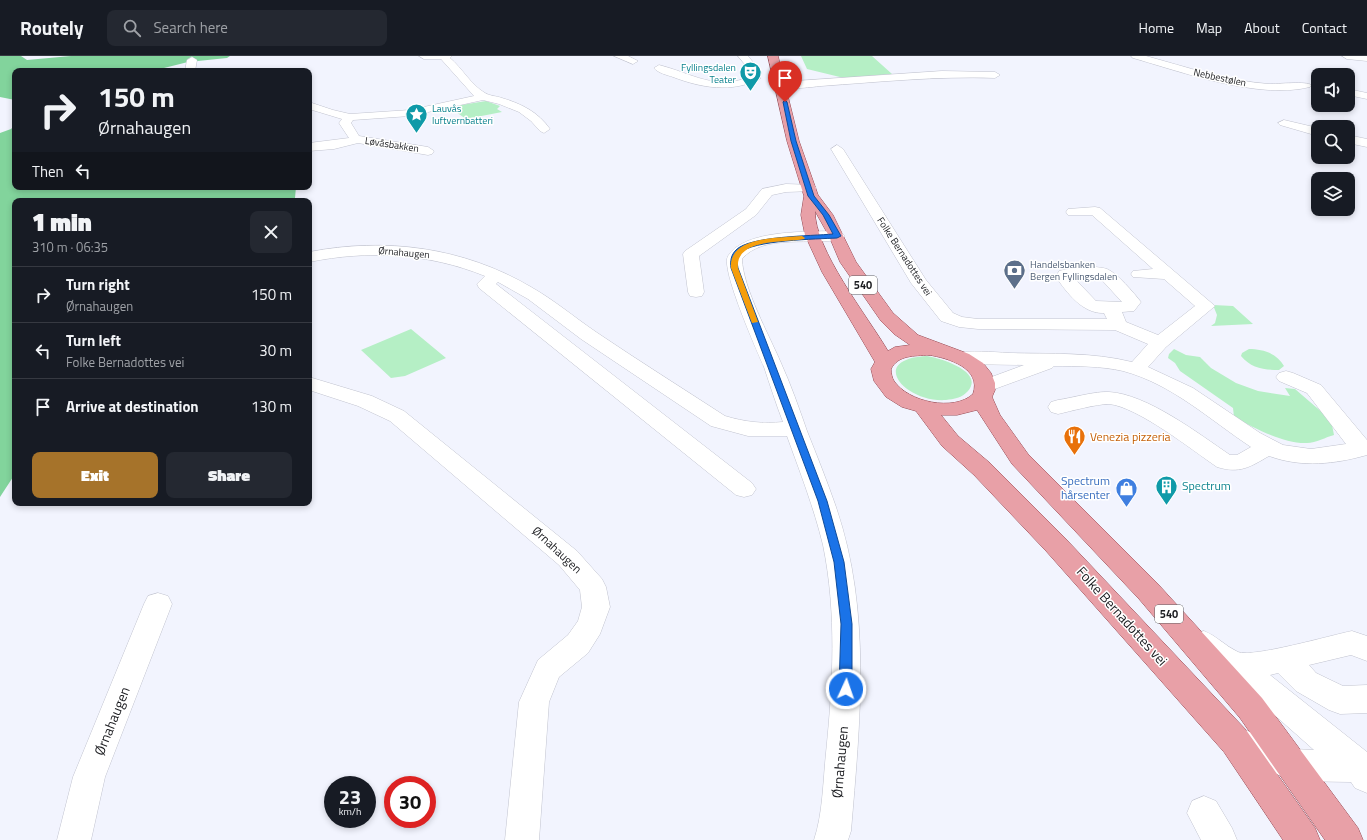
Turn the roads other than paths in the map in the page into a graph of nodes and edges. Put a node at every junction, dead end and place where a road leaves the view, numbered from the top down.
1 (424, 56) edge
2 (620, 56) edge
3 (743, 56) edge
4 (773, 56) edge
5 (1136, 56) edge
6 (1347, 56) edge
7 (1361, 56) edge
8 (446, 57) edge
9 (1367, 58) edge
10 (192, 60) dead end
11 (633, 61) dead end
12 (191, 68) edge
13 (659, 68) dead end
14 (1249, 73) dead end
15 (995, 75) dead end
16 (781, 85) junction
17 (1306, 85) junction
18 (1311, 86) edge
19 (1355, 93) edge
20 (1367, 96) edge
21 (483, 97) junction
22 (312, 106) edge
23 (350, 117) junction
24 (1284, 123) dead end
25 (544, 129) dead end
26 (1311, 130) edge
27 (355, 139) junction
28 (1355, 140) edge
29 (1367, 143) edge
30 (312, 147) edge
31 (837, 149) dead end
32 (428, 151) dead end
33 (810, 192) junction
34 (1073, 212) dead end
35 (837, 236) junction
36 (813, 237) junction
37 (312, 256) edge
38 (492, 274) junction
39 (1139, 274) dead end
40 (1169, 274) junction
41 (696, 292) dead end
42 (1115, 307) dead end
43 (1118, 325) junction
44 (1159, 342) junction
45 (941, 351) junction
46 (961, 358) junction
47 (1059, 360) junction
48 (884, 361) junction
49 (1136, 369) junction
50 (1286, 377) dead end
51 (312, 384) edge
52 (984, 392) junction
53 (1058, 407) dead end
54 (924, 408) junction
55 (795, 428) junction
56 (1269, 447) junction
57 (1364, 448) edge
58 (744, 489) dead end
59 (158, 604) dead end
60 (1178, 624) junction
61 (1367, 649) edge
62 (1284, 659) junction
63 (1234, 665) junction
64 (1367, 699) edge
65 (1235, 741) junction
66 (1293, 765) junction
67 (1365, 770) edge
68 (74, 840) edge
69 (522, 840) edge
70 (831, 840) edge
71 (1303, 840) edge
72 (1346, 840) edge

1 - 8 street, Løvåsbakken
2 - 11 street
3 - 13 street
4 - 16 main road, 540
5 - 17 street, Nebbestølen
6 - 9 street
7 - 9 street
8 - 21 street, Løvåsbakken
10 - 12 street
14 - 17 street, Nebbestølen
15 - 16 street
16 - 33 main road, 540
17 - 18 street, Nebbestølen
19 - 20 street
21 - 23 street, Løvåsbakken
21 - 25 street, Løvåsbakken
22 - 23 street, Løvåsbakken
23 - 27 street, Løvåsbakken
24 - 26 street
27 - 30 street, Løvåsbakken
27 - 32 street, Løvåsbakken
28 - 29 street
31 - 43 street, Folke Bernadottes vei
33 - 35 main road, 540
33 - 36 main road, 540
33 - 41 street
34 - 40 street
35 - 36 street, Ørnahaugen
35 - 45 main road, 540
36 - 48 main road, 540
36 - 55 street, Ørnahaugen
37 - 38 street, Ørnahaugen
38 - 55 street, Ørnahaugen
38 - 58 street
39 - 40 street
40 - 44 street
42 - 43 street
43 - 44 street, Folke Bernadottes vei
44 - 49 street
45 - 46 main road, 540
45 - 48 main road, 540
46 - 47 street
46 - 52 main road, 540
47 - 49 street
47 - 52 street
48 - 54 main road
49 - 56 street
50 - 57 street
51 - 69 street, Ørnahaugen
52 - 54 main road
52 - 60 main road, 540
53 - 56 street
54 - 65 main road, Folke Bernadottes vei
55 - 70 street, Ørnahaugen
56 - 57 street
59 - 68 street, Ørnahaugen
60 - 63 street
60 - 66 main road, 540
61 - 62 street
62 - 63 street
62 - 64 street
63 - 67 street
65 - 66 street
65 - 71 main road, Folke Bernadottes vei
66 - 67 street
66 - 72 main road, 540

